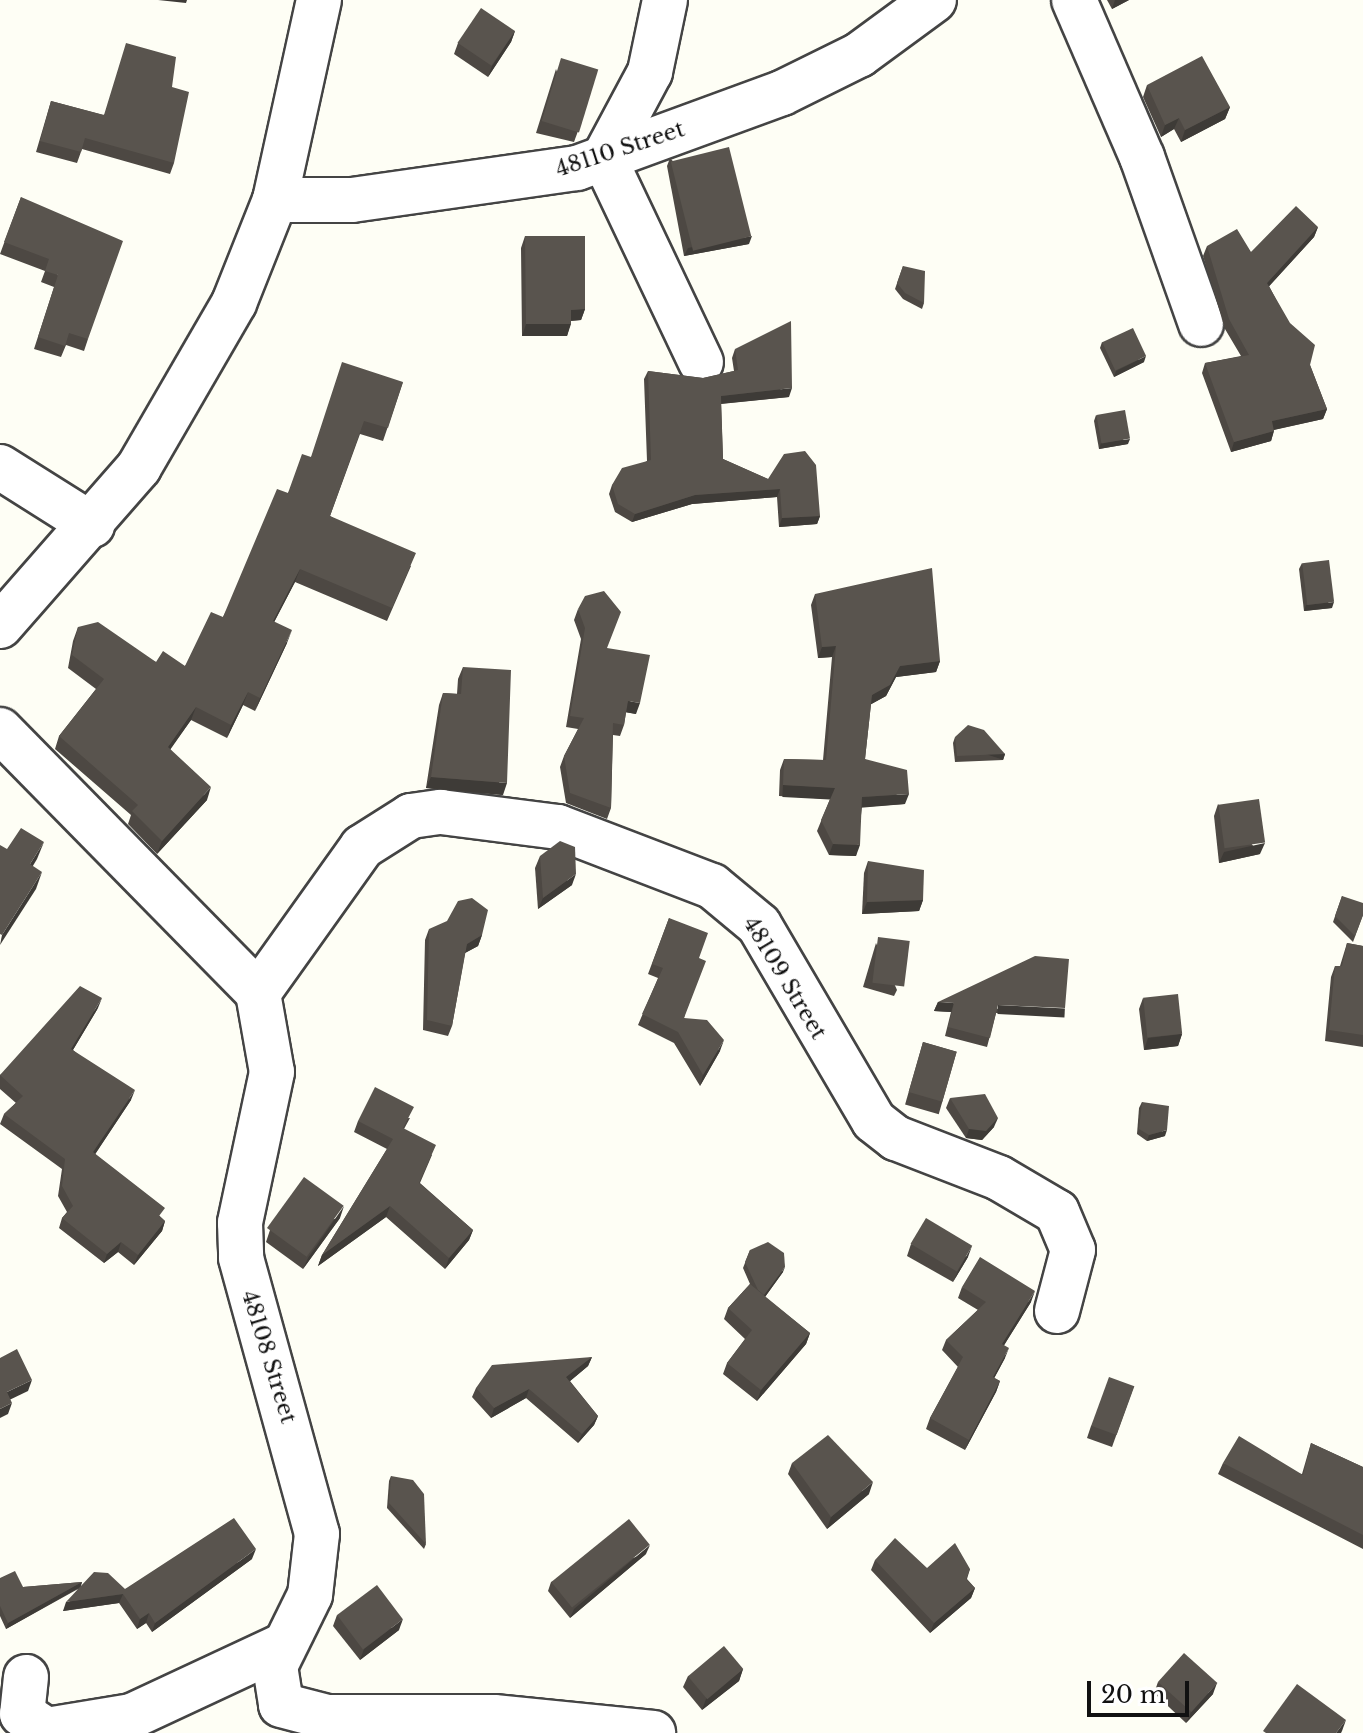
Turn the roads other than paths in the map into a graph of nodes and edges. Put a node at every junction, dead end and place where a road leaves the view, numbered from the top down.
1 (319, 0) edge
2 (665, 0) edge
3 (934, 0) edge
4 (1074, 0) edge
5 (604, 158) junction
6 (275, 200) junction
7 (1201, 324) dead end
8 (701, 362) dead end
9 (0, 467) edge
10 (92, 525) junction
11 (0, 626) edge
12 (0, 730) edge
13 (258, 993) junction
14 (1057, 1311) dead end
15 (284, 1645) junction
16 (26, 1677) dead end
17 (495, 1725) edge
18 (653, 1733) edge

1 - 6 street
2 - 5 street
3 - 5 street, 48110 Street
4 - 7 street
5 - 6 street, 48110 Street
5 - 8 street
6 - 10 street
9 - 10 street
10 - 11 street
12 - 13 street
13 - 14 street, 48109 Street
13 - 15 street, 48108 Street
15 - 16 street
15 - 17 street, 48108 Street
17 - 18 street, 48108 Street

